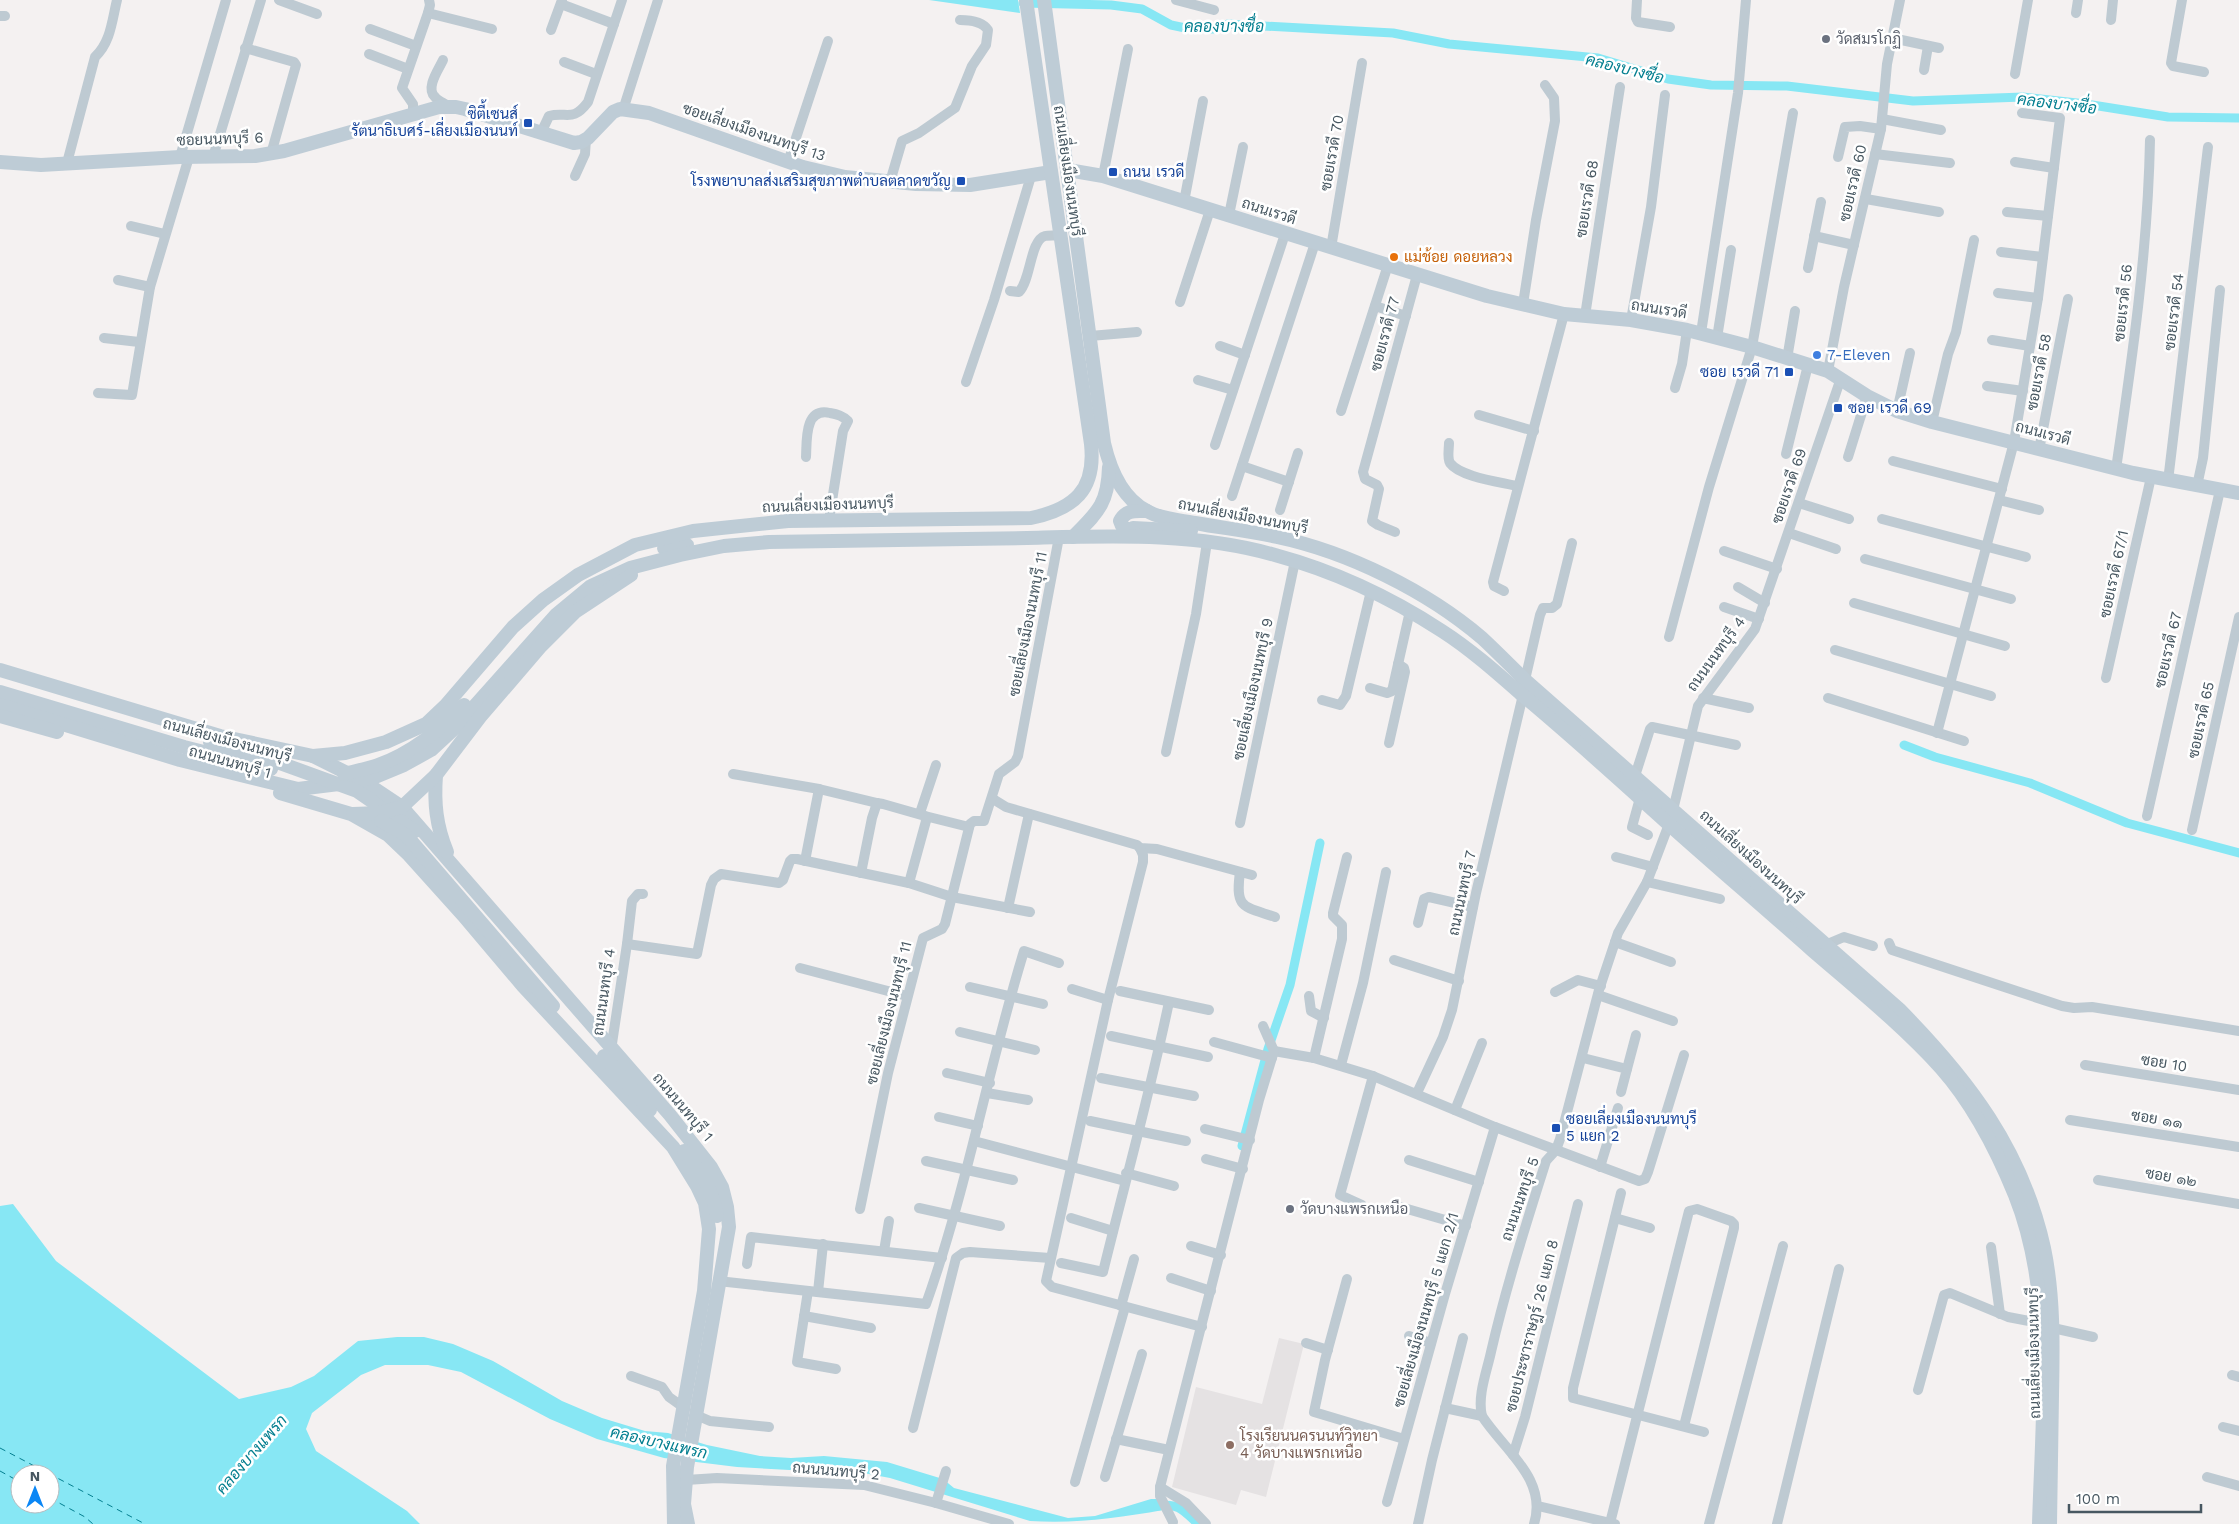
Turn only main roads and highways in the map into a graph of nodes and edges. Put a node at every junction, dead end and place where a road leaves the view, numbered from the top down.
1 (1026, 0) edge
2 (1044, 0) edge
3 (623, 110) joint
4 (0, 162) edge
5 (1068, 170) junction
6 (1051, 172) junction
7 (1109, 464) junction
8 (1082, 493) junction
9 (2239, 493) edge
10 (1147, 511) junction
11 (1096, 512) junction
12 (729, 526) junction
13 (832, 526) junction
14 (1066, 537) junction
15 (1141, 537) junction
16 (664, 548) junction
17 (656, 561) junction
18 (516, 653) junction
19 (1499, 655) junction
20 (0, 670) edge
21 (0, 679) edge
22 (0, 692) edge
23 (0, 705) edge
24 (0, 716) edge
25 (426, 724) junction
26 (409, 732) junction
27 (220, 736) junction
28 (312, 756) junction
29 (440, 769) junction
30 (210, 775) junction
31 (298, 789) junction
32 (393, 805) junction
33 (351, 814) junction
34 (452, 863) junction
35 (430, 878) junction
36 (657, 1124) junction
37 (718, 1281) junction
38 (2047, 1323) junction
39 (686, 1431) junction
40 (674, 1524) edge
41 (688, 1524) edge
42 (2039, 1524) edge
43 (2050, 1524) edge

1 - 6 main road, ถนนเลี่ยงเมืองนนทบุรี
2 - 5 main road, ถนนเลี่ยงเมืองนนทบุรี
3 - 4 main road, ซอยนนทบุรี 6
3 - 6 main road, ซอยเลี่ยงเมืองนนทบุรี 13
5 - 7 main road, ถนนเลี่ยงเมืองนนทบุรี
5 - 9 main road, ถนนเรวดี
6 - 8 main road, ถนนเลี่ยงเมืองนนทบุรี
7 - 10 main road, ถนนเลี่ยงเมืองนนทบุรี
7 - 11 main road, ถนนเลี่ยงเมืองนนทบุรี
8 - 11 main road
8 - 13 main road, ถนนเลี่ยงเมืองนนทบุรี
10 - 15 main road
10 - 19 main road, ถนนเลี่ยงเมืองนนทบุรี
11 - 14 main road, ถนนเลี่ยงเมืองนนทบุรี
12 - 13 main road, ถนนเลี่ยงเมืองนนทบุรี
12 - 16 main road, ถนนเลี่ยงเมืองนนทบุรี
12 - 25 main road, ถนนเลี่ยงเมืองนนทบุรี
13 - 16 main road
13 - 19 main road
14 - 15 main road, ถนนเลี่ยงเมืองนนทบุรี
14 - 17 main road, ถนนเลี่ยงเมืองนนทบุรี
15 - 38 main road, ถนนเลี่ยงเมืองนนทบุรี
16 - 18 main road, ถนนเลี่ยงเมืองนนทบุรี
17 - 18 main road, ถนนเลี่ยงเมืองนนทบุรี
17 - 29 main road, ถนนเลี่ยงเมืองนนทบุรี
18 - 22 main road, ถนนเลี่ยงเมืองนนทบุรี
18 - 31 main road, ถนนเลี่ยงเมืองนนทบุรี
19 - 38 main road, ถนนเลี่ยงเมืองนนทบุรี
20 - 27 main road, ถนนนนทบุรี 1
21 - 36 main road
23 - 31 main road, ถนนเลี่ยงเมืองนนทบุรี
24 - 30 main road, ถนนนนทบุรี 1
25 - 26 main road, ถนนเลี่ยงเมืองนนทบุรี
25 - 29 main road
26 - 28 main road, ถนนเลี่ยงเมืองนนทบุรี
26 - 32 main road, ถนนนนทบุรี 1
27 - 28 main road, ถนนนนทบุรี 1
27 - 30 main road
28 - 32 main road, ถนนนนทบุรี 1
29 - 32 main road, ถนนเลี่ยงเมืองนนทบุรี
29 - 34 main road
30 - 33 main road, ถนนนนทบุรี 1
31 - 36 main road
32 - 33 main road
32 - 34 main road, ถนนนนทบุรี 1
32 - 35 main road, ถนนนนทบุรี 1
33 - 35 main road, ถนนนนทบุรี 1
34 - 37 main road, ถนนนนทบุรี 1
35 - 36 main road, ถนนนนทบุรี 1
36 - 37 main road
36 - 39 main road, ถนนนนทบุรี 1
37 - 39 main road, ถนนนนทบุรี 1
38 - 42 main road, ถนนเลี่ยงเมืองนนทบุรี
38 - 43 main road, ถนนเลี่ยงเมืองนนทบุรี
39 - 40 main road, ถนนนนทบุรี 1
39 - 41 main road, ถนนนนทบุรี 1

